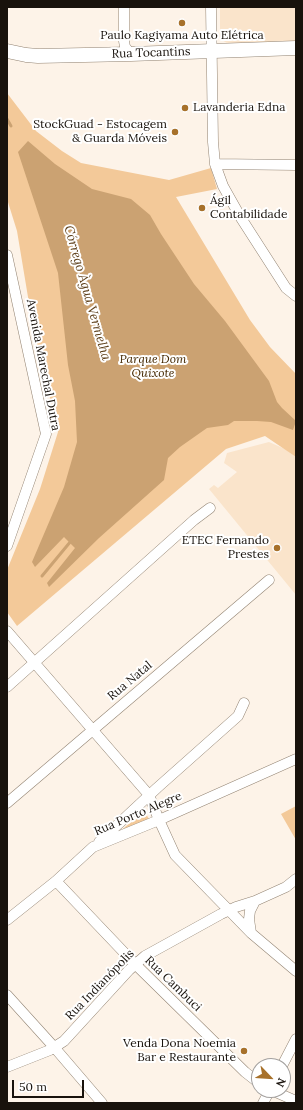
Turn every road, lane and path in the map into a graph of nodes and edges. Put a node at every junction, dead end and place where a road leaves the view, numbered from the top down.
1 (124, 7) edge
2 (211, 7) edge
3 (296, 48) edge
4 (7, 51) edge
5 (211, 51) junction
6 (131, 54) junction
7 (215, 164) junction
8 (296, 165) edge
9 (7, 255) edge
10 (296, 296) edge
11 (210, 508) dead end
12 (7, 546) edge
13 (269, 580) dead end
14 (7, 631) edge
15 (34, 663) junction
16 (7, 687) edge
17 (244, 703) dead end
18 (92, 730) junction
19 (296, 759) edge
20 (149, 795) junction
21 (7, 803) edge
22 (159, 820) junction
23 (93, 848) junction
24 (296, 880) edge
25 (56, 881) junction
26 (255, 901) junction
27 (228, 911) junction
28 (7, 920) edge
29 (251, 933) junction
30 (135, 964) junction
31 (296, 971) edge
32 (7, 995) edge
33 (296, 1039) edge
34 (54, 1047) junction
35 (286, 1058) edge
36 (7, 1067) edge
37 (251, 1077) edge
38 (102, 1103) edge

1 - 6 street
2 - 5 street
3 - 5 main road, Rua Tocantins
4 - 6 main road, Rua Tocantins
5 - 6 main road, Rua Tocantins
5 - 7 street
7 - 8 street
7 - 10 street
9 - 12 street, Avenida Marechal Dutra
11 - 15 street
13 - 18 street, Rua Natal
14 - 15 street
15 - 16 street
15 - 18 street
17 - 20 street
18 - 20 street
18 - 21 street, Rua Natal
19 - 22 street, Rua Porto Alegre
20 - 22 street
20 - 23 street
22 - 23 street, Rua Porto Alegre
22 - 27 street
23 - 25 street, Rua Porto Alegre
24 - 26 street, Rua Indianópolis
25 - 28 street, Rua Porto Alegre
25 - 30 street, Rua Cambuci
26 - 27 street, Rua Indianópolis
26 - 29 street
27 - 29 street
27 - 30 street, Rua Indianópolis
29 - 31 street
30 - 34 street, Rua Indianópolis
30 - 37 street, Rua Cambuci
32 - 34 street
33 - 35 street
34 - 36 street, Rua Indianópolis
34 - 38 street

